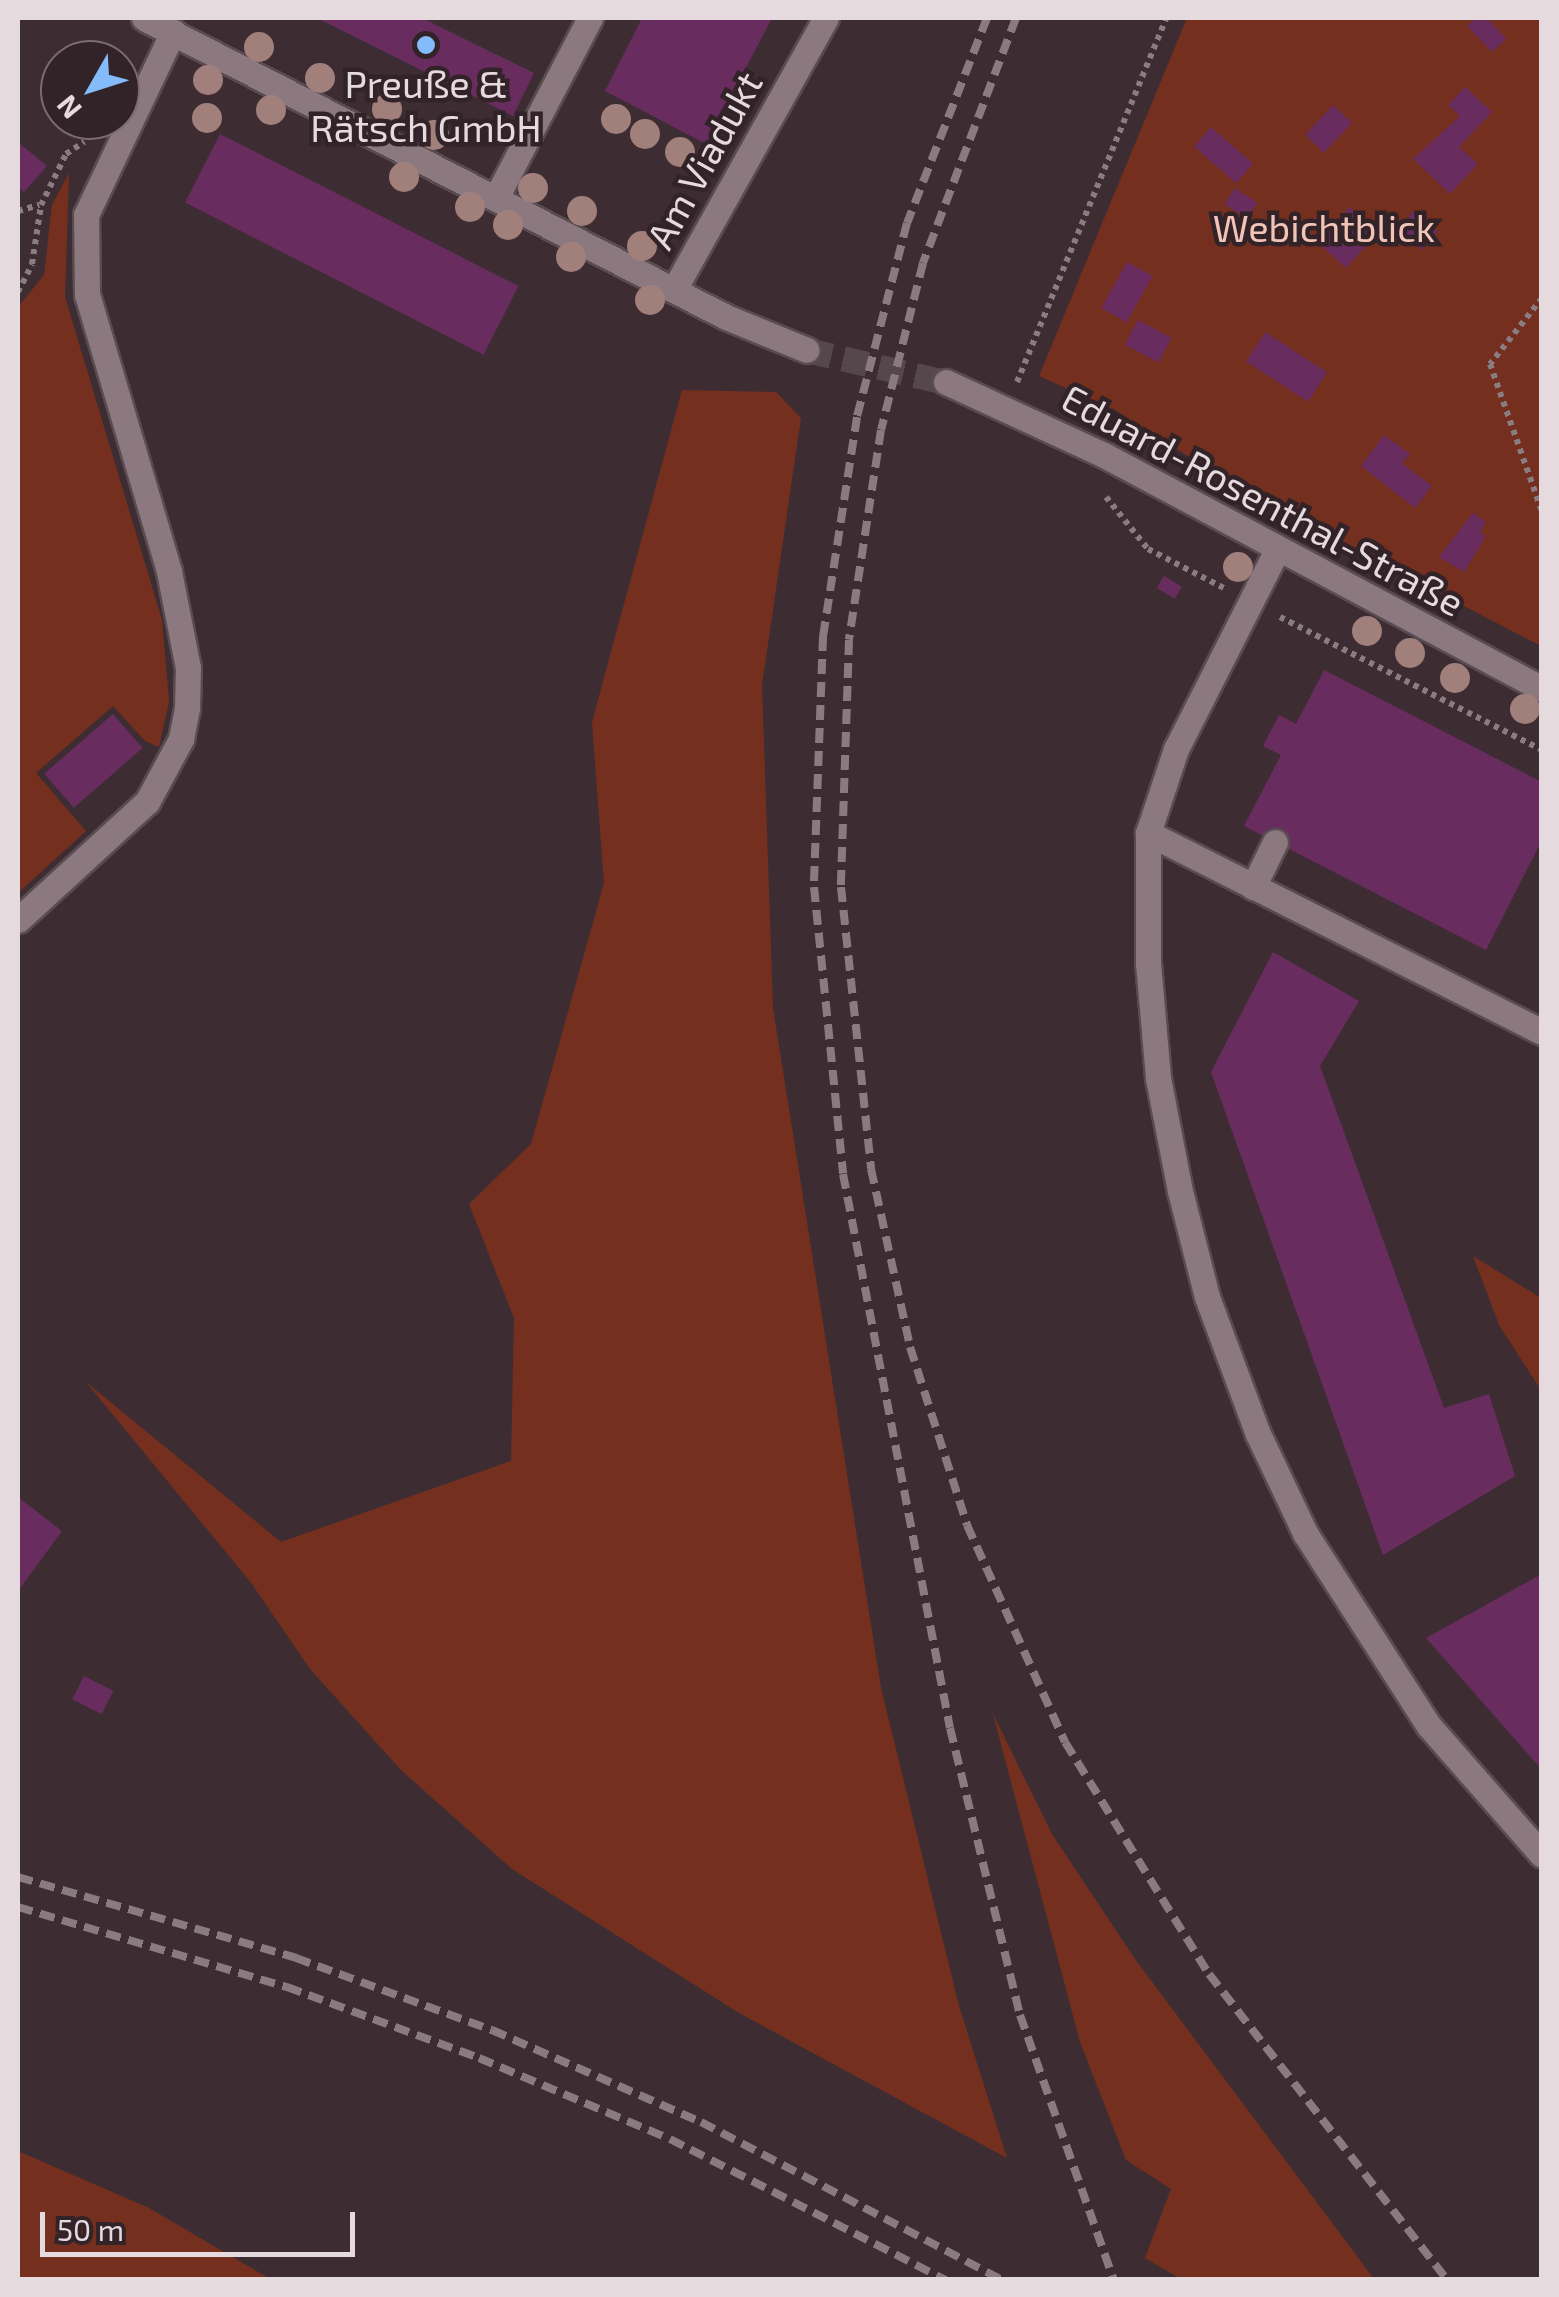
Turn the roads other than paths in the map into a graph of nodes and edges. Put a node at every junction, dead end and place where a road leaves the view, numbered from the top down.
1 (144, 18) edge
2 (826, 18) edge
3 (580, 21) edge
4 (173, 32) junction
5 (498, 194) junction
6 (676, 286) junction
7 (807, 350) tunnel mouth
8 (946, 382) tunnel mouth
9 (1276, 552) junction
10 (1542, 689) edge
11 (1148, 834) junction
12 (1275, 842) dead end
13 (1253, 887) junction
14 (18, 920) edge
15 (1542, 1032) edge
16 (1542, 1855) edge

1 - 4 street
2 - 6 street, Am Viadukt
3 - 5 street
4 - 5 street
4 - 14 street
5 - 6 street
6 - 7 street
8 - 9 street, Eduard-Rosenthal-Straße
9 - 10 street, Eduard-Rosenthal-Straße
9 - 11 street
11 - 13 street
11 - 16 street
12 - 13 street
13 - 15 street

